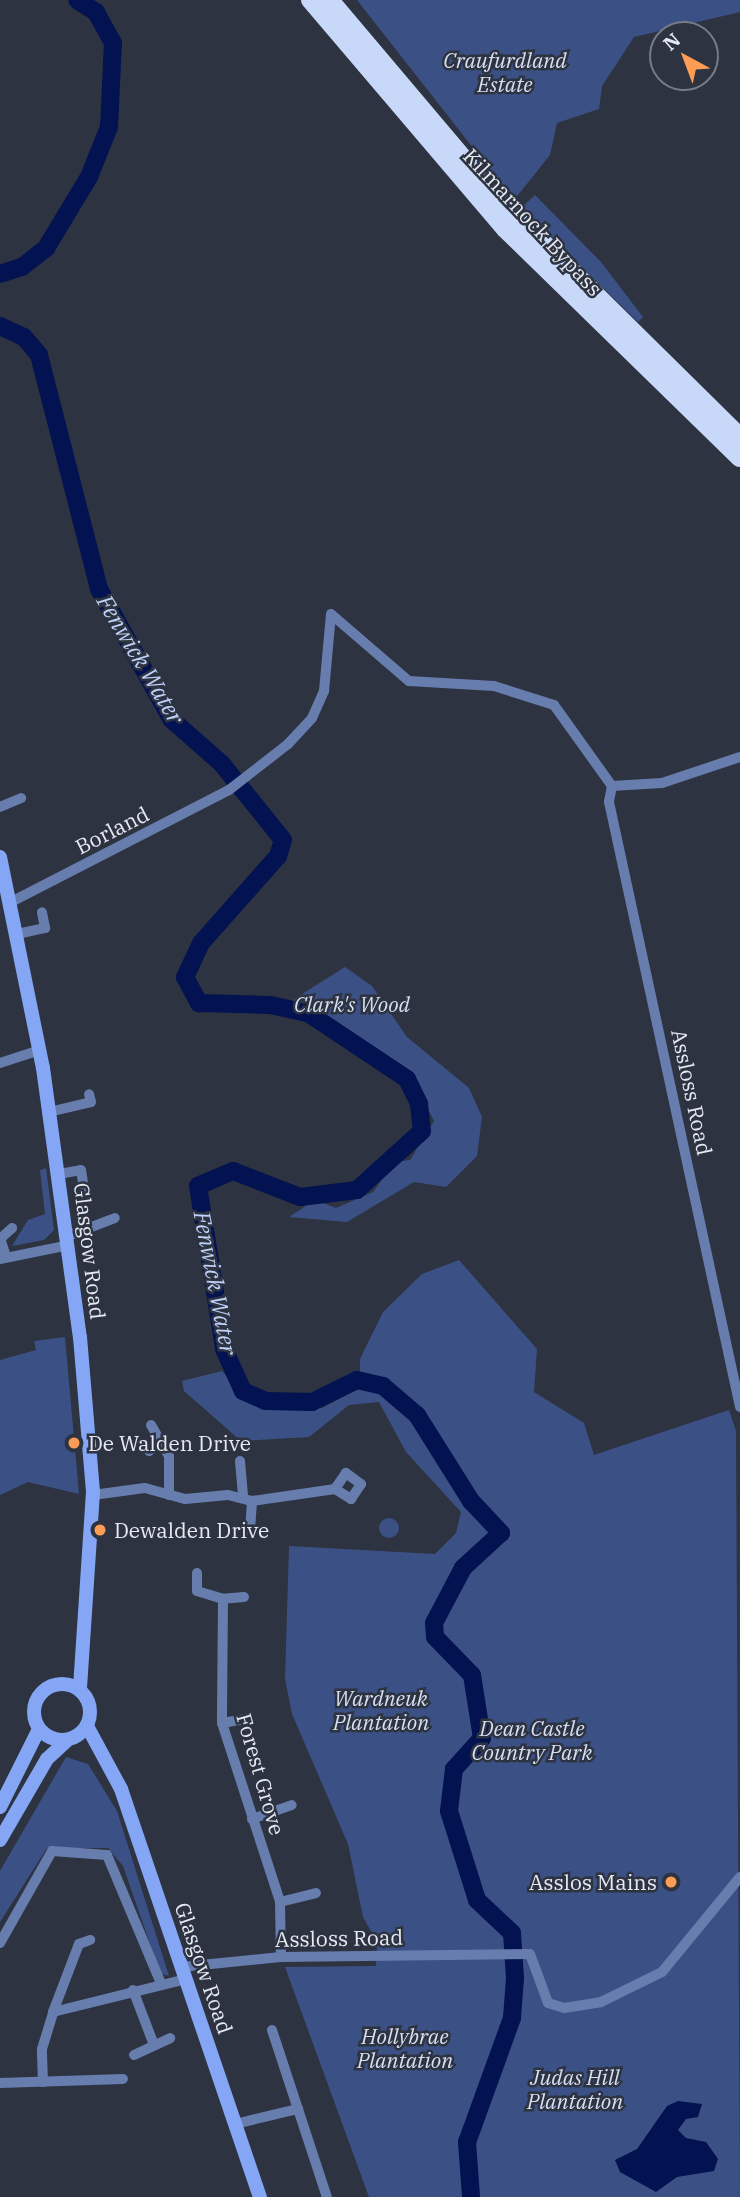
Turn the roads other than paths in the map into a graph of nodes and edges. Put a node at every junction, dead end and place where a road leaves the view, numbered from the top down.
1 (310, 0) edge
2 (330, 0) edge
3 (740, 437) edge
4 (740, 458) edge
5 (740, 757) edge
6 (612, 786) junction
7 (21, 798) dead end
8 (0, 807) edge
9 (0, 858) edge
10 (11, 902) junction
11 (42, 912) dead end
12 (17, 934) junction
13 (40, 1050) junction
14 (0, 1063) edge
15 (89, 1094) dead end
16 (49, 1112) junction
17 (59, 1174) junction
18 (84, 1189) dead end
19 (115, 1218) dead end
20 (12, 1228) dead end
21 (0, 1238) edge
22 (69, 1240) junction
23 (3, 1257) edge
24 (740, 1407) edge
25 (151, 1425) dead end
26 (161, 1443) junction
27 (149, 1451) dead end
28 (240, 1461) dead end
29 (335, 1489) dead end
30 (93, 1495) junction
31 (169, 1495) junction
32 (247, 1499) junction
33 (250, 1530) dead end
34 (197, 1573) dead end
35 (244, 1597) dead end
36 (223, 1599) junction
37 (81, 1654) junction
38 (58, 1684) junction
39 (80, 1690) junction
40 (249, 1718) dead end
41 (222, 1724) junction
42 (87, 1726) junction
43 (39, 1729) junction
44 (71, 1739) junction
45 (99, 1757) junction
46 (292, 1805) dead end
47 (0, 1807) edge
48 (252, 1819) junction
49 (0, 1840) edge
50 (740, 1877) edge
51 (316, 1893) dead end
52 (280, 1902) junction
53 (90, 1940) dead end
54 (0, 1943) edge
55 (281, 1956) junction
56 (183, 1973) junction
57 (160, 1982) junction
58 (133, 1990) junction
59 (53, 2012) junction
60 (272, 2030) dead end
61 (170, 2038) dead end
62 (154, 2045) junction
63 (134, 2055) dead end
64 (123, 2079) dead end
65 (43, 2082) junction
66 (0, 2083) edge
67 (298, 2109) junction
68 (235, 2124) junction
69 (260, 2197) edge
70 (327, 2197) edge

1 - 4 highway, Kilmarnock Bypass
2 - 3 highway, Kilmarnock Bypass
5 - 6 street
6 - 10 street, Borland
6 - 24 street, Assloss Road
7 - 8 street
9 - 10 main road, Glasgow Road
10 - 12 main road, Glasgow Road
11 - 12 street
12 - 13 main road, Glasgow Road
13 - 14 street
13 - 16 main road, Glasgow Road
15 - 16 street
16 - 17 main road, Glasgow Road
17 - 18 street
17 - 22 main road, Glasgow Road
19 - 22 street
20 - 21 street
21 - 23 street
22 - 23 street
22 - 30 main road, Glasgow Road
25 - 26 street
26 - 27 street
26 - 31 street
28 - 32 street
29 - 32 street
30 - 31 street
30 - 37 main road, Glasgow Road
31 - 32 street
32 - 33 street
34 - 36 street
35 - 36 street
36 - 41 street, Forest Grove
37 - 38 main road
37 - 39 main road, Glasgow Road
38 - 39 main road
38 - 43 main road
39 - 42 main road
40 - 41 street
41 - 48 street, Forest Grove
42 - 44 main road
42 - 45 main road, Glasgow Road
43 - 44 main road
43 - 47 main road
44 - 45 main road, Glasgow Road
44 - 49 main road
45 - 56 main road, Glasgow Road
46 - 48 street
48 - 52 street, Forest Grove
50 - 55 street, Assloss Road
51 - 52 street
52 - 55 street, Forest Grove
53 - 59 street
54 - 57 street
55 - 56 street, Assloss Road
56 - 57 street, Assloss Road
56 - 68 main road, Glasgow Road
57 - 58 street, Assloss Road
58 - 59 street, Assloss Road
58 - 62 street
59 - 65 street
60 - 67 street
61 - 62 street
62 - 63 street
64 - 65 street
65 - 66 street
67 - 68 street
67 - 70 street
68 - 69 main road, Glasgow Road

